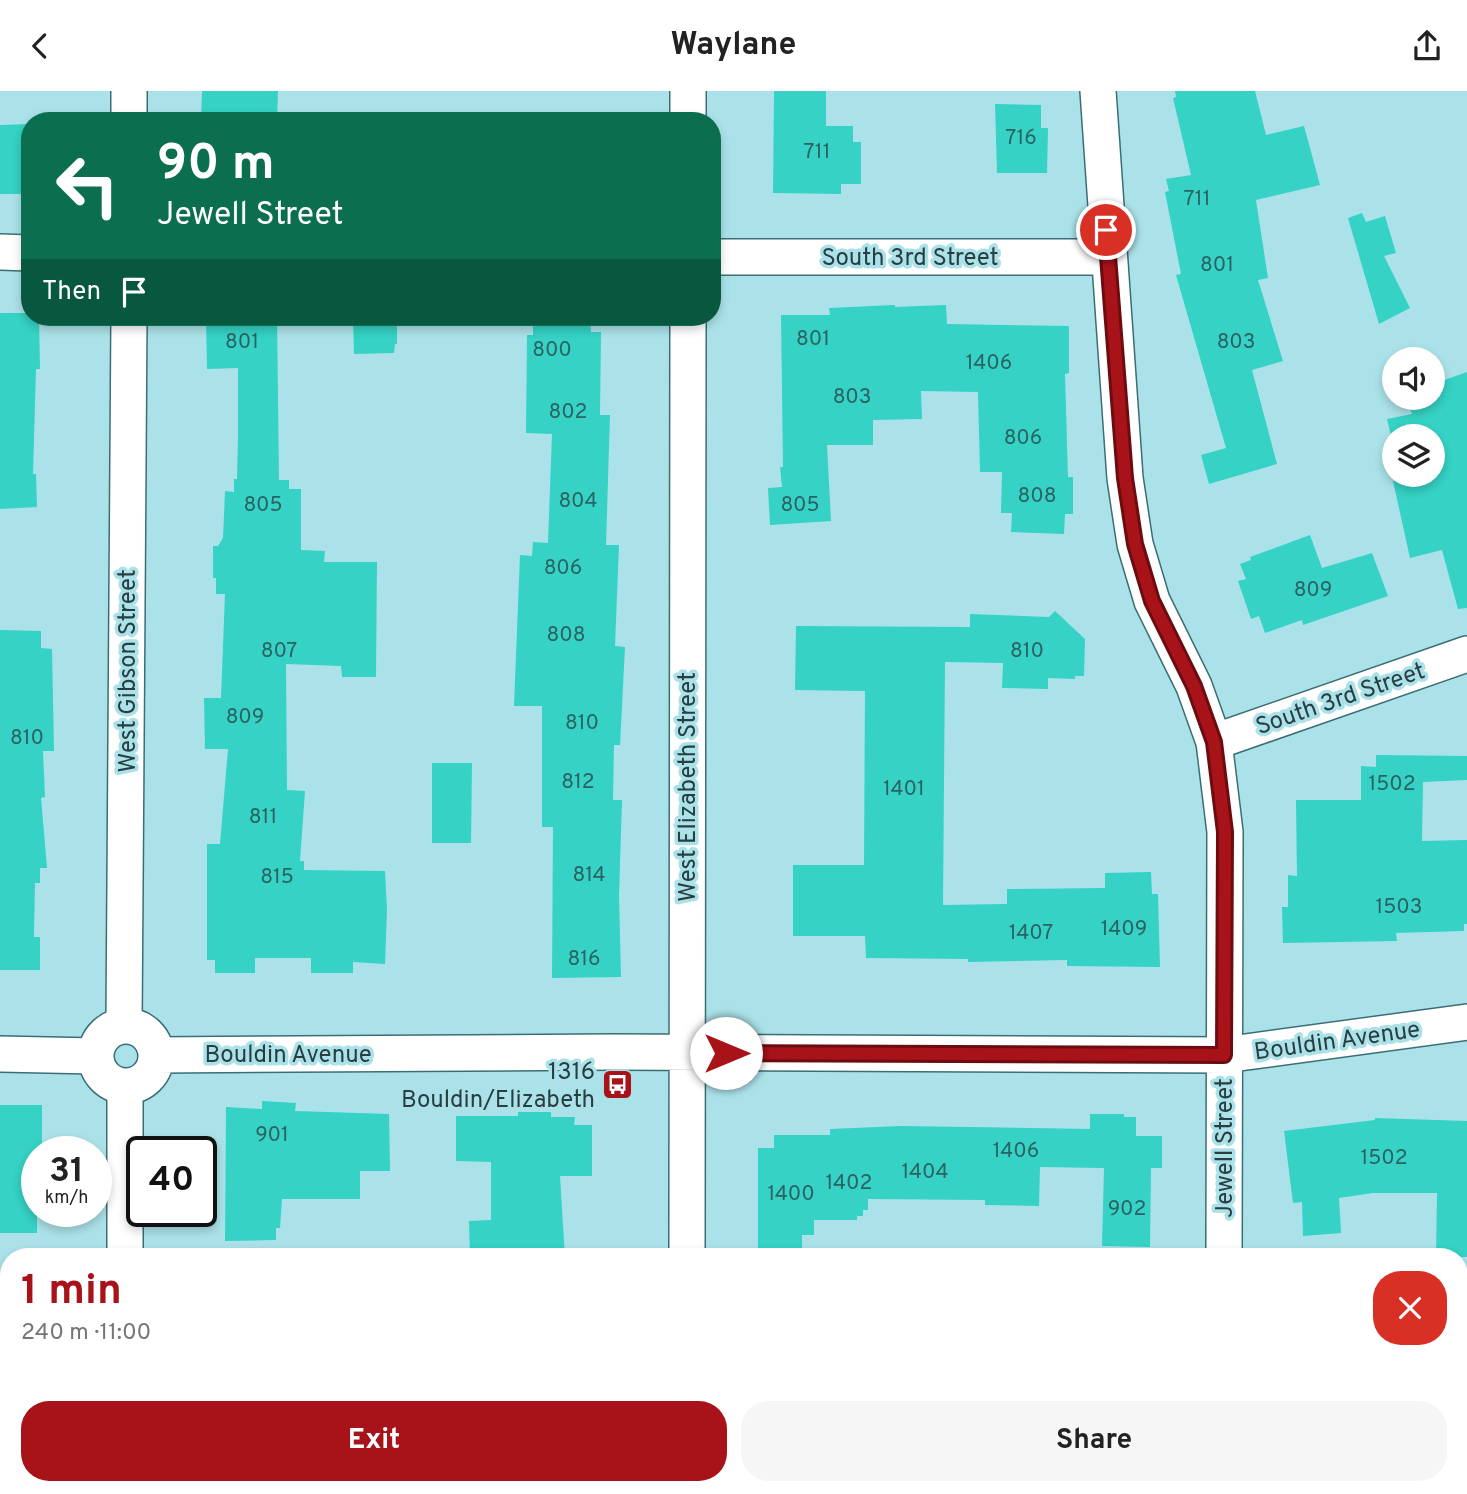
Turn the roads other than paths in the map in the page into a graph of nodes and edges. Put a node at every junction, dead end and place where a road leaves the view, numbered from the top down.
1 (129, 91) edge
2 (688, 91) edge
3 (1098, 91) edge
4 (129, 112) edge
5 (688, 112) edge
6 (0, 253) edge
7 (21, 253) edge
8 (721, 257) edge
9 (1108, 257) junction
10 (129, 326) edge
11 (688, 326) edge
12 (1467, 654) edge
13 (1214, 742) junction
14 (1467, 1022) edge
15 (124, 1026) junction
16 (687, 1053) junction
17 (0, 1054) edge
18 (156, 1055) junction
19 (1224, 1055) junction
20 (95, 1056) junction
21 (125, 1086) junction
22 (125, 1248) edge
23 (687, 1248) edge
24 (1224, 1248) edge

1 - 4 street
2 - 5 street
3 - 9 street, Jewell Street
6 - 7 street
8 - 9 street, South 3rd Street
9 - 13 street, Jewell Street
10 - 15 street, West Gibson Street
11 - 16 street, West Elizabeth Street
12 - 13 street, South 3rd Street
13 - 19 street, Jewell Street
14 - 19 street, Bouldin Avenue
15 - 18 street
15 - 20 street
16 - 18 street, Bouldin Avenue
16 - 19 street, Bouldin Avenue
16 - 23 street, West Elizabeth Street
17 - 20 street
18 - 21 street
19 - 24 street, Jewell Street
20 - 21 street
21 - 22 street

